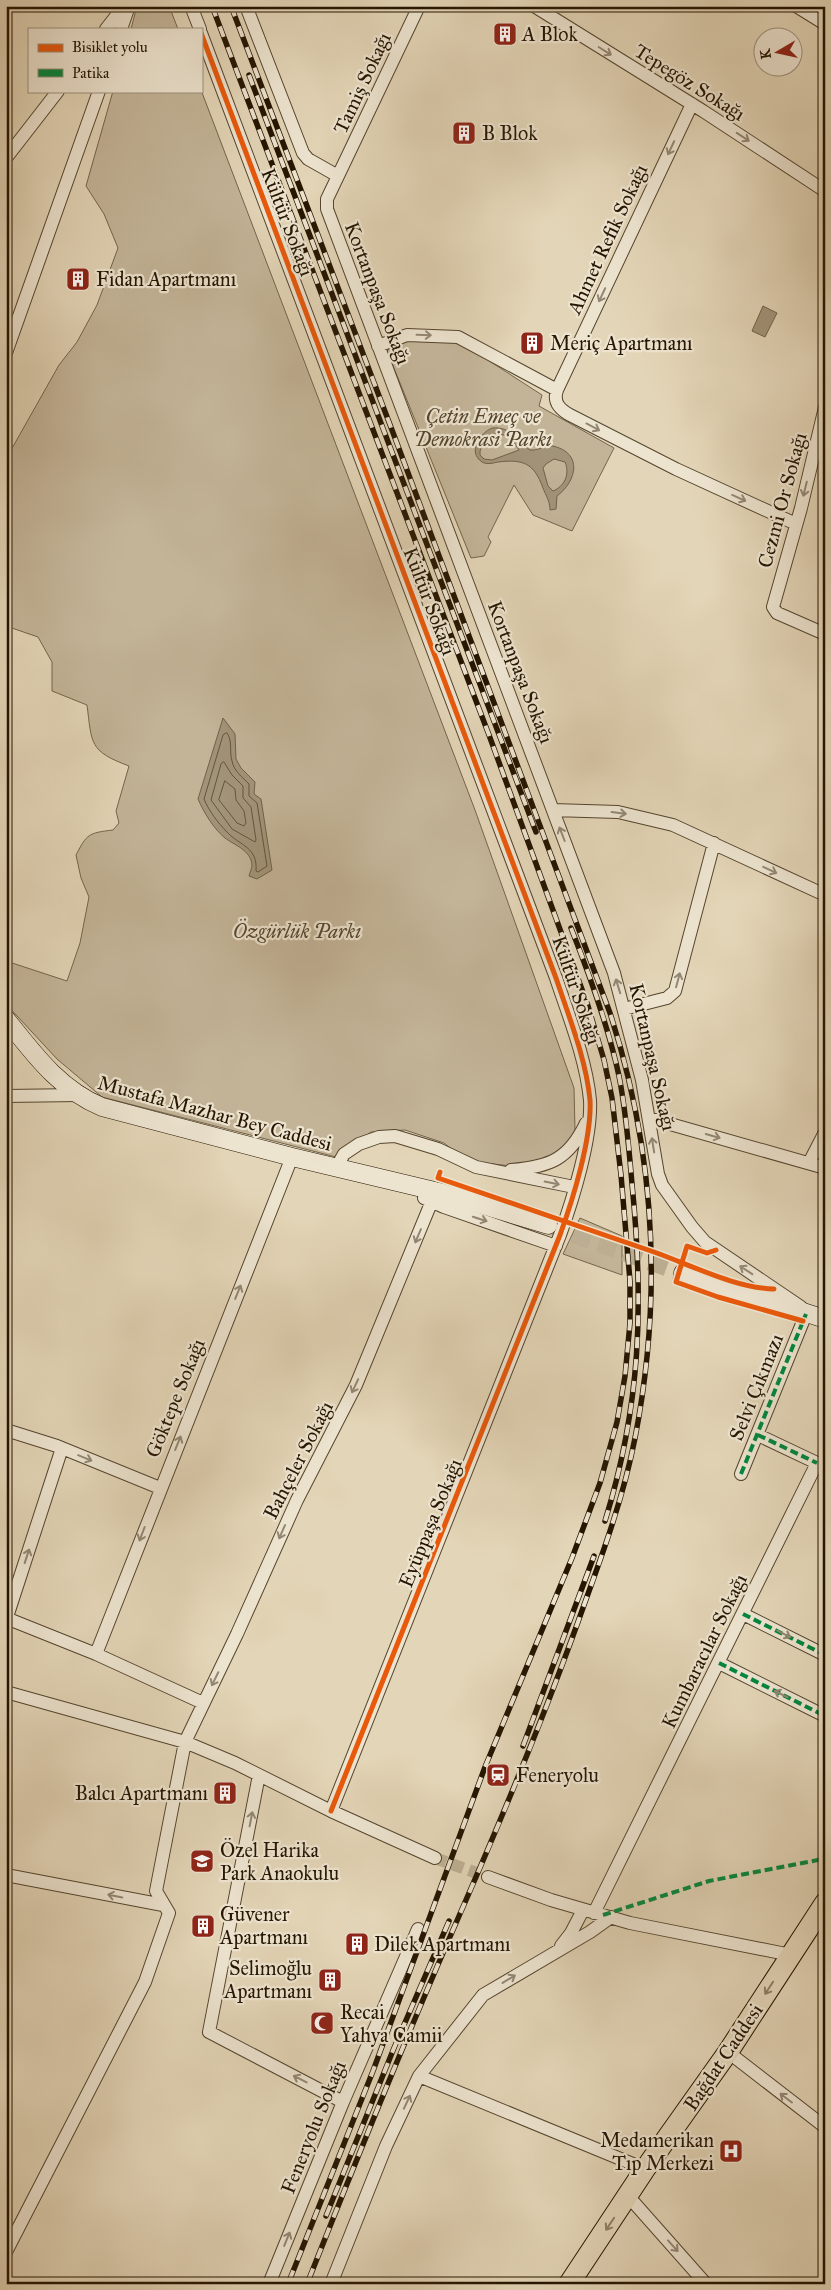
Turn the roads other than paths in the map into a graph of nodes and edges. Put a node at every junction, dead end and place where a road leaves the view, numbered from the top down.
1 (124, 6) edge
2 (129, 6) edge
3 (191, 6) edge
4 (246, 6) edge
5 (419, 6) edge
6 (534, 6) edge
7 (796, 6) edge
8 (825, 24) edge
9 (107, 28) edge
10 (121, 28) edge
11 (200, 28) edge
12 (202, 36) edge
13 (57, 92) edge
14 (99, 92) edge
15 (692, 104) junction
16 (6, 158) edge
17 (338, 176) junction
18 (825, 191) edge
19 (378, 346) junction
20 (6, 351) edge
21 (557, 390) junction
22 (825, 407) edge
23 (796, 524) junction
24 (825, 634) edge
25 (553, 810) junction
26 (714, 844) junction
27 (825, 895) edge
28 (624, 1009) junction
29 (6, 1019) edge
30 (78, 1095) junction
31 (6, 1096) edge
32 (590, 1113) junction
33 (649, 1118) junction
34 (825, 1132) edge
35 (292, 1157) junction
36 (558, 1160) junction
37 (809, 1163) junction
38 (336, 1168) junction
39 (825, 1168) edge
40 (496, 1172) junction
41 (576, 1181) junction
42 (434, 1196) junction
43 (548, 1225) tunnel mouth
44 (556, 1246) junction
45 (683, 1273) tunnel mouth
46 (815, 1317) edge
47 (6, 1430) edge
48 (758, 1435) junction
49 (62, 1448) junction
50 (741, 1474) dead end
51 (160, 1488) junction
52 (743, 1614) junction
53 (6, 1619) edge
54 (96, 1654) junction
55 (825, 1655) edge
56 (719, 1663) junction
57 (6, 1692) edge
58 (204, 1703) junction
59 (825, 1716) edge
60 (185, 1742) junction
61 (259, 1775) junction
62 (331, 1811) junction
63 (435, 1858) tunnel mouth
64 (6, 1875) edge
65 (488, 1878) tunnel mouth
66 (825, 1903) edge
67 (163, 1905) junction
68 (588, 1911) junction
69 (610, 1917) junction
70 (418, 1929) dead end
71 (559, 1949) junction
72 (794, 1951) junction
73 (728, 2052) junction
74 (419, 2076) junction
75 (343, 2102) junction
76 (825, 2127) edge
77 (645, 2169) junction
78 (629, 2197) junction
79 (6, 2252) edge
80 (269, 2284) edge
81 (330, 2284) edge
82 (569, 2284) edge
83 (706, 2284) edge

1 - 9 street
2 - 10 street
3 - 11 street
4 - 17 street
5 - 17 street, Tamiş Sokağı
6 -> 15 street, Tepegöz Sokağı
7 - 8 street
12 - 32 street, Kültür Sokağı
13 - 16 street
14 - 20 street
15 -> 18 street, Tepegöz Sokağı
15 -> 21 street, Ahmet Refik Sokağı
17 - 19 street, Kortanpaşa Sokağı
19 -> 21 street
19 - 25 street, Kortanpaşa Sokağı
21 -> 23 street
22 -> 23 street, Cezmi Or Sokağı
23 - 24 street, Cezmi Or Sokağı
25 -> 26 street
28 -> 25 street, Kortanpaşa Sokağı
26 -> 27 street
28 -> 26 street
28 - 33 street, Kortanpaşa Sokağı
29 - 30 main road, Mustafa Mazhar Bey Caddesi
30 - 31 street
30 - 35 main road, Mustafa Mazhar Bey Caddesi
32 - 36 street
32 - 41 street, Kültür Sokağı
33 -> 37 street
46 -> 33 street, Kortanpaşa Sokağı
34 - 37 street
35 - 38 main road, Mustafa Mazhar Bey Caddesi
51 -> 35 street, Göktepe Sokağı
36 - 40 street
36 - 41 street
37 - 39 street
38 - 40 street
38 - 42 main road, Mustafa Mazhar Bey Caddesi
40 -> 41 street
41 - 44 street, Eyüppaşa Sokağı
42 - 43 main road, Mustafa Mazhar Bey Caddesi
42 -> 44 street, Mustafa Mazhar Bey Caddesi
42 -> 58 street, Bahçeler Sokağı
44 - 62 street, Eyüppaşa Sokağı
45 - 46 main road
46 - 48 street, Selvi Çıkmazı
47 - 49 street
48 - 50 street, Selvi Çıkmazı
48 - 52 street, Kumbaracılar Sokağı
49 -> 51 street
53 -> 49 street
51 -> 54 street, Göktepe Sokağı
52 -> 55 street
52 - 56 street, Kumbaracılar Sokağı
53 - 54 street
54 - 58 street
59 -> 56 street
56 - 68 street, Kumbaracılar Sokağı
57 - 60 street
58 - 60 street, Bahçeler Sokağı
60 - 61 street
60 - 67 street, Bahçeler Sokağı
61 - 62 street
75 -> 61 street
62 - 63 street
67 -> 64 street
65 - 68 street
66 - 72 main road, Bağdat Caddesi
67 - 79 street, Bahçeler Sokağı
68 - 69 street
68 - 71 street, Kumbaracılar Sokağı
69 - 71 street
69 - 72 street
70 - 75 street, Feneryolu Sokağı
74 -> 71 street
72 -> 73 main road, Bağdat Caddesi
76 -> 73 street
73 - 77 main road, Bağdat Caddesi
74 - 77 street
81 -> 74 street
80 -> 75 street, Feneryolu Sokağı
77 - 78 main road, Bağdat Caddesi
78 -> 82 main road, Bağdat Caddesi
78 -> 83 street

